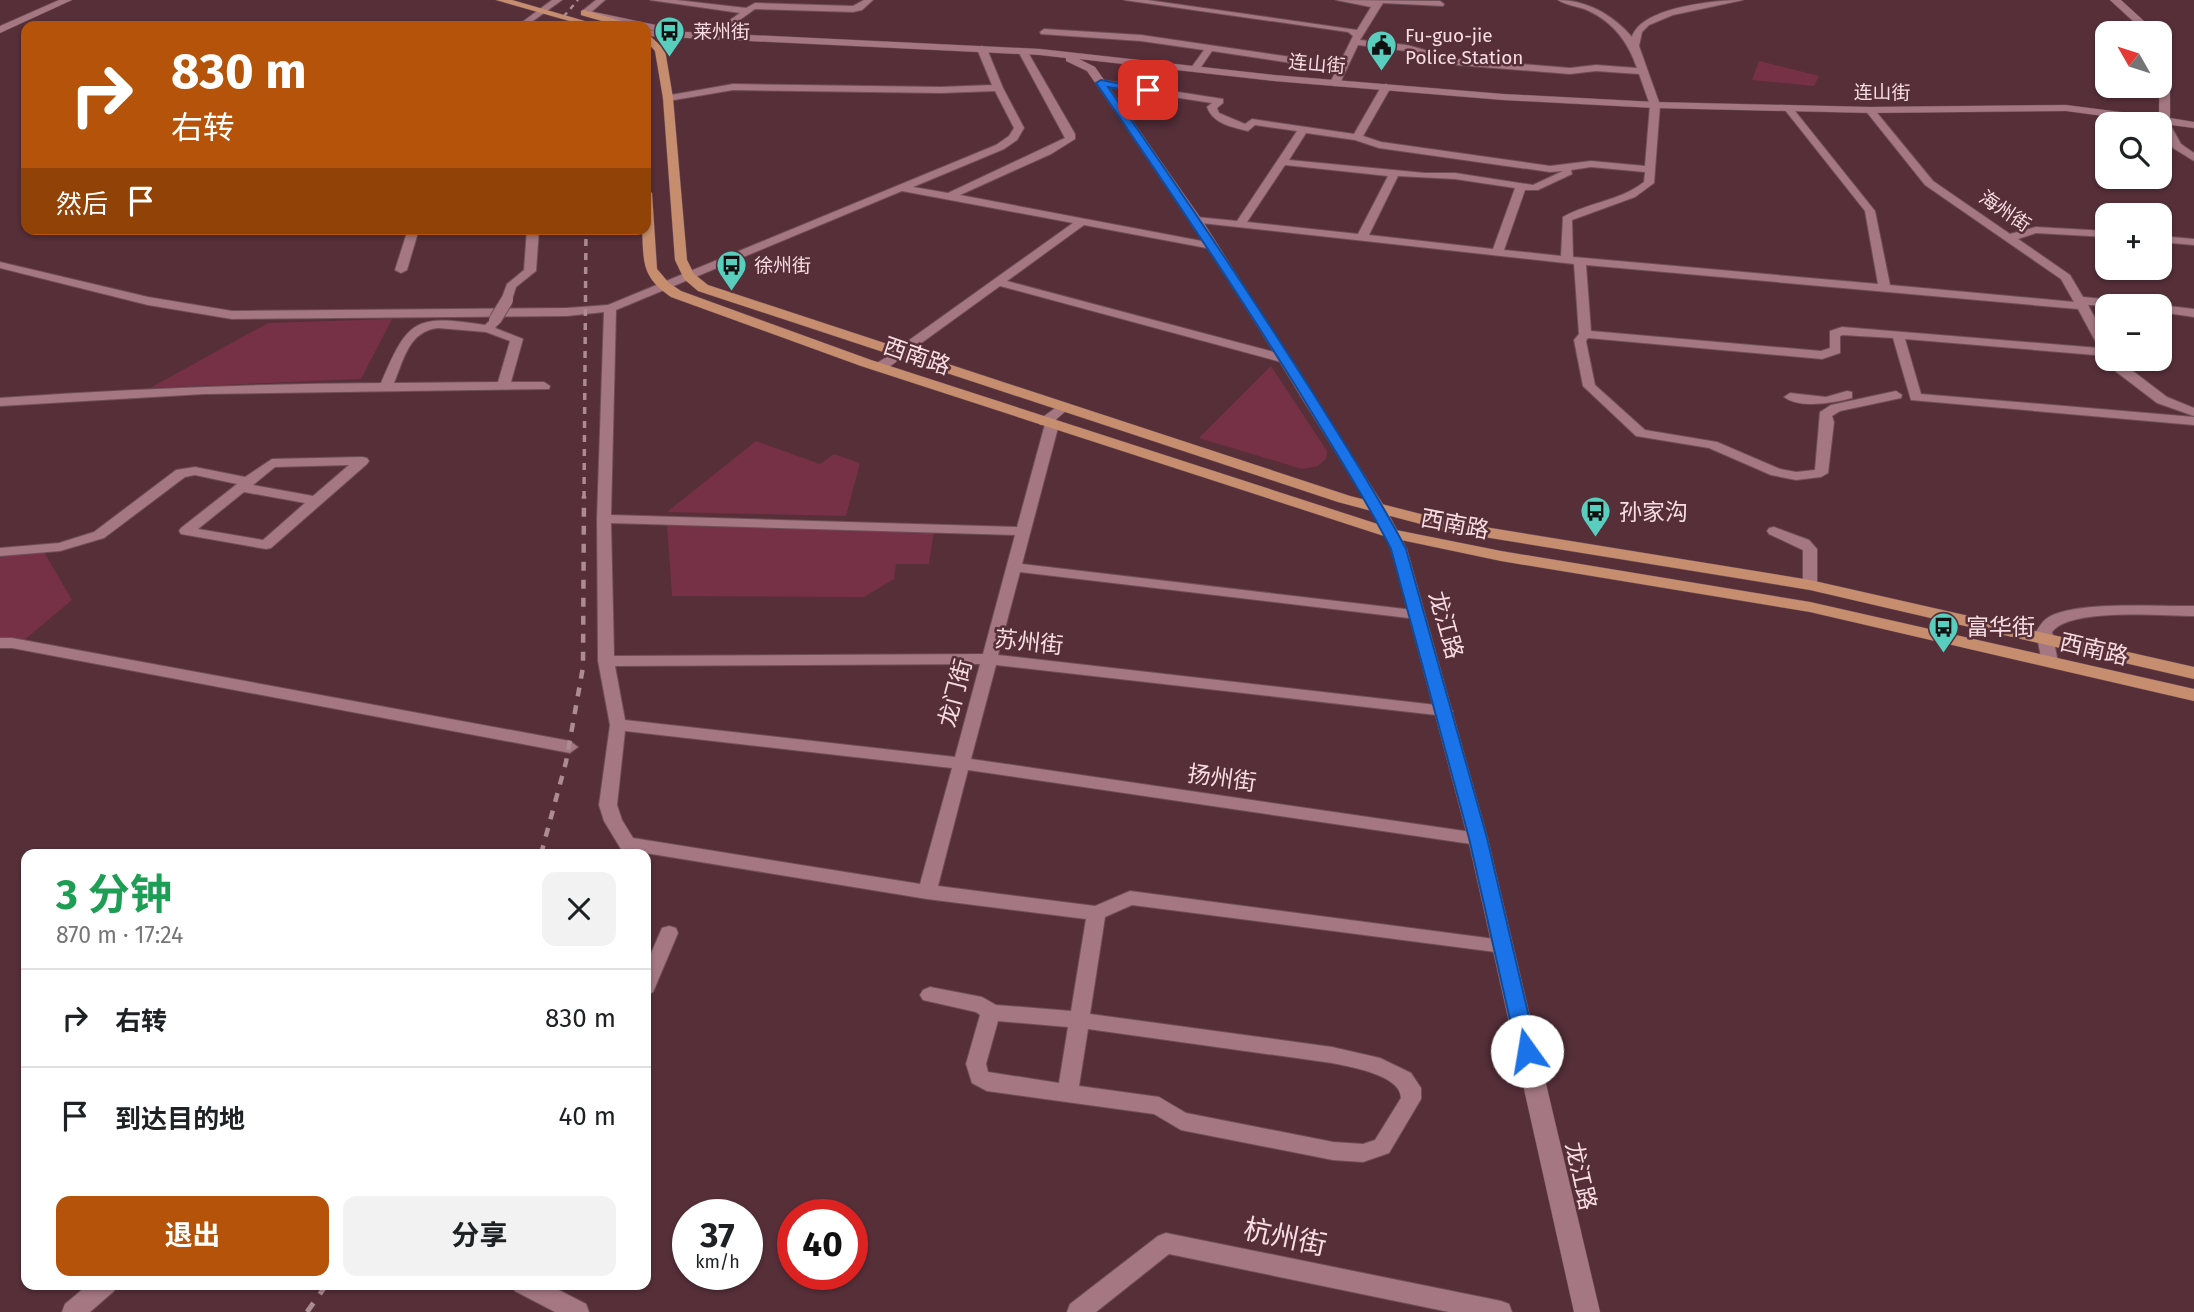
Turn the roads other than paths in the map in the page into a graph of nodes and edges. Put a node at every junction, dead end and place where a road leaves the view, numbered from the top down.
1 (53, 0) edge
2 (67, 0) edge
3 (502, 0) edge
4 (533, 0) edge
5 (601, 0) edge
6 (654, 0) edge
7 (835, 0) edge
8 (869, 0) edge
9 (1128, 0) edge
10 (1340, 0) edge
11 (1562, 0) edge
12 (1739, 0) edge
13 (2115, 0) edge
14 (552, 5) edge
15 (1377, 5) junction
16 (1439, 5) edge
17 (755, 6) edge
18 (828, 8) junction
19 (582, 16) junction
20 (528, 21) edge
21 (590, 21) edge
22 (597, 21) edge
23 (606, 21) edge
24 (631, 21) edge
25 (2139, 21) edge
26 (0, 23) edge
27 (651, 26) edge
28 (0, 30) edge
29 (1044, 32) dead end
30 (651, 34) edge
31 (689, 35) junction
32 (713, 36) junction
33 (1356, 39) junction
34 (651, 40) edge
35 (1634, 46) junction
36 (982, 49) junction
37 (1209, 49) junction
38 (1023, 51) junction
39 (660, 52) junction
40 (1050, 53) junction
41 (1118, 60) junction
42 (1298, 61) dead end
43 (1196, 68) junction
44 (1091, 69) junction
45 (1643, 71) junction
46 (1101, 83) junction
47 (1335, 83) junction
48 (1386, 87) junction
49 (998, 88) junction
50 (668, 98) junction
51 (1655, 105) junction
52 (1788, 108) junction
53 (1870, 110) junction
54 (2096, 112) edge
55 (2172, 122) edge
56 (2194, 125) edge
57 (1304, 129) junction
58 (2172, 136) edge
59 (1357, 137) junction
60 (2194, 158) edge
61 (1282, 162) junction
62 (1565, 167) junction
63 (1651, 170) junction
64 (1395, 172) junction
65 (1521, 186) junction
66 (903, 188) junction
67 (948, 197) junction
68 (1196, 220) junction
69 (1080, 223) junction
70 (1240, 225) junction
71 (2095, 233) edge
72 (412, 235) edge
73 (533, 235) edge
74 (649, 235) edge
75 (2011, 237) dead end
76 (1362, 238) junction
77 (2172, 240) edge
78 (2194, 242) edge
79 (1212, 246) junction
80 (1497, 253) junction
81 (1567, 260) junction
82 (1580, 261) junction
83 (0, 265) edge
84 (401, 270) dead end
85 (688, 276) junction
86 (999, 282) junction
87 (664, 286) junction
88 (1885, 289) junction
89 (2081, 303) junction
90 (2095, 304) edge
91 (610, 308) junction
92 (2172, 310) edge
93 (2194, 313) edge
94 (491, 324) junction
95 (2095, 329) edge
96 (1585, 335) junction
97 (1898, 335) junction
98 (2095, 351) edge
99 (898, 354) junction
100 (1285, 359) junction
101 (880, 367) junction
102 (2123, 371) edge
103 (503, 386) junction
104 (544, 386) dead end
105 (386, 387) junction
106 (1896, 395) junction
107 (1790, 397) dead end
108 (1916, 397) junction
109 (0, 402) edge
110 (1062, 407) junction
111 (2194, 412) edge
112 (2194, 421) edge
113 (1048, 423) junction
114 (244, 485) junction
115 (315, 501) junction
116 (1378, 509) junction
117 (604, 519) junction
118 (1023, 530) junction
119 (1774, 531) dead end
120 (1392, 534) junction
121 (0, 552) edge
122 (1013, 567) junction
123 (1810, 585) junction
124 (2194, 611) edge
125 (1417, 614) junction
126 (2046, 639) junction
127 (0, 643) edge
128 (987, 659) junction
129 (606, 661) junction
130 (2050, 662) junction
131 (2194, 673) edge
132 (2194, 695) edge
133 (1445, 711) junction
134 (618, 725) junction
135 (570, 747) dead end
136 (960, 763) junction
137 (1478, 838) junction
138 (926, 892) junction
139 (1096, 913) junction
140 (669, 933) dead end
141 (1503, 946) junction
142 (651, 975) edge
143 (930, 995) dead end
144 (991, 1013) junction
145 (1079, 1020) junction
146 (1068, 1092) junction
147 (99, 1290) edge
148 (535, 1290) edge
149 (73, 1312) edge
150 (578, 1312) edge
151 (1078, 1312) edge
152 (1501, 1312) edge
153 (1587, 1312) edge

1 - 26 street
2 - 28 street
3 - 14 main road
4 - 14 main road
5 - 19 street
6 - 17 street
7 - 18 street
8 - 18 street
9 - 33 street
10 - 15 street
11 - 35 street
12 - 35 street
13 - 25 street
14 - 19 main road
14 - 20 street
15 - 16 street
15 - 33 street
17 - 18 street
17 - 32 street
19 - 21 main road
19 - 22 street
19 - 23 main road
19 - 24 street
27 - 31 street
29 - 37 street
30 - 31 street
31 - 32 street, 连山街
32 - 36 street, 连山街
32 - 39 street
33 - 45 street
33 - 47 street
34 - 39 main road
35 - 45 street
36 - 38 street, 连山街
36 - 49 street
37 - 42 street
37 - 43 street
38 - 40 street, 连山街
38 - 67 street
39 - 50 main road
40 - 41 street, 连山街
40 - 44 street
41 - 43 street, 连山街
41 - 44 street
43 - 47 street, 连山街
44 - 46 street, 龙江路
45 - 51 street
46 - 57 street
46 - 68 street, 龙江路
47 - 48 street, 连山街
48 - 51 street, 连山街
48 - 59 street
49 - 50 street
49 - 66 street
50 - 85 main road
51 - 52 street, 连山街
51 - 63 street
52 - 53 street, 连山街
52 - 88 street
53 - 54 street, 连山街
53 - 89 street, 海州街
55 - 56 street, 连山街
57 - 59 street
57 - 61 street
58 - 60 street
59 - 62 street
61 - 64 street
61 - 70 street
62 - 63 street
62 - 65 street
63 - 81 street
64 - 65 street
64 - 76 street
65 - 80 street
66 - 67 street
66 - 85 street
67 - 69 street
68 - 70 street
68 - 79 street, 龙江路
69 - 79 street
69 - 86 street
70 - 76 street
71 - 75 street
72 - 84 street
73 - 94 street, bridge
74 - 87 main road
76 - 80 street
77 - 78 street
79 - 100 street, 龙江路
80 - 81 street
81 - 82 street
82 - 88 street
82 - 96 street
83 - 91 street
85 - 87 street
85 - 99 main road, 西南路
86 - 99 street
86 - 100 street
87 - 91 street
87 - 101 main road, 西南路
88 - 89 street
89 - 90 street
89 - 95 street, 海州街
91 - 117 street
92 - 93 street
94 - 103 street
94 - 105 street
96 - 97 street
96 - 106 street
97 - 98 street
97 - 108 street
99 - 101 street
99 - 110 main road, 西南路
100 - 116 street, 龙江路
101 - 113 main road, 西南路
102 - 111 street
103 - 104 street
103 - 105 street
105 - 109 street
106 - 107 street
106 - 108 street
108 - 112 street
110 - 113 street
110 - 116 main road, 西南路
113 - 118 street, 龙门街
113 - 120 main road, 西南路
114 - 115 street
114 - 115 street
114 - 115 street
114 - 121 street
116 - 120 street, 龙江路
116 - 123 main road, 西南路
117 - 118 street
117 - 129 street
118 - 122 street, 龙门街
119 - 123 street
120 - 125 street, 龙江路
120 - 130 main road, 西南路
122 - 125 street
122 - 128 street, 龙门街
123 - 126 main road, 西南路
124 - 126 street
125 - 133 street, 龙江路
126 - 130 street
126 - 131 main road, 西南路
127 - 135 street
128 - 129 street, 苏州街
128 - 133 street, 苏州街
128 - 136 street, 龙门街
129 - 134 street
130 - 132 main road, 西南路
133 - 137 street, 龙江路
134 - 136 street, 扬州街
134 - 138 street
136 - 137 street, 扬州街
136 - 138 street, 龙门街
137 - 141 street, 龙江路
138 - 139 street
139 - 141 street
139 - 145 street
140 - 142 street
141 - 153 street, 龙江路
143 - 144 street
144 - 145 street
144 - 146 street
145 - 146 street
145 - 146 street
147 - 149 street
148 - 150 street
151 - 152 street, 杭州街

